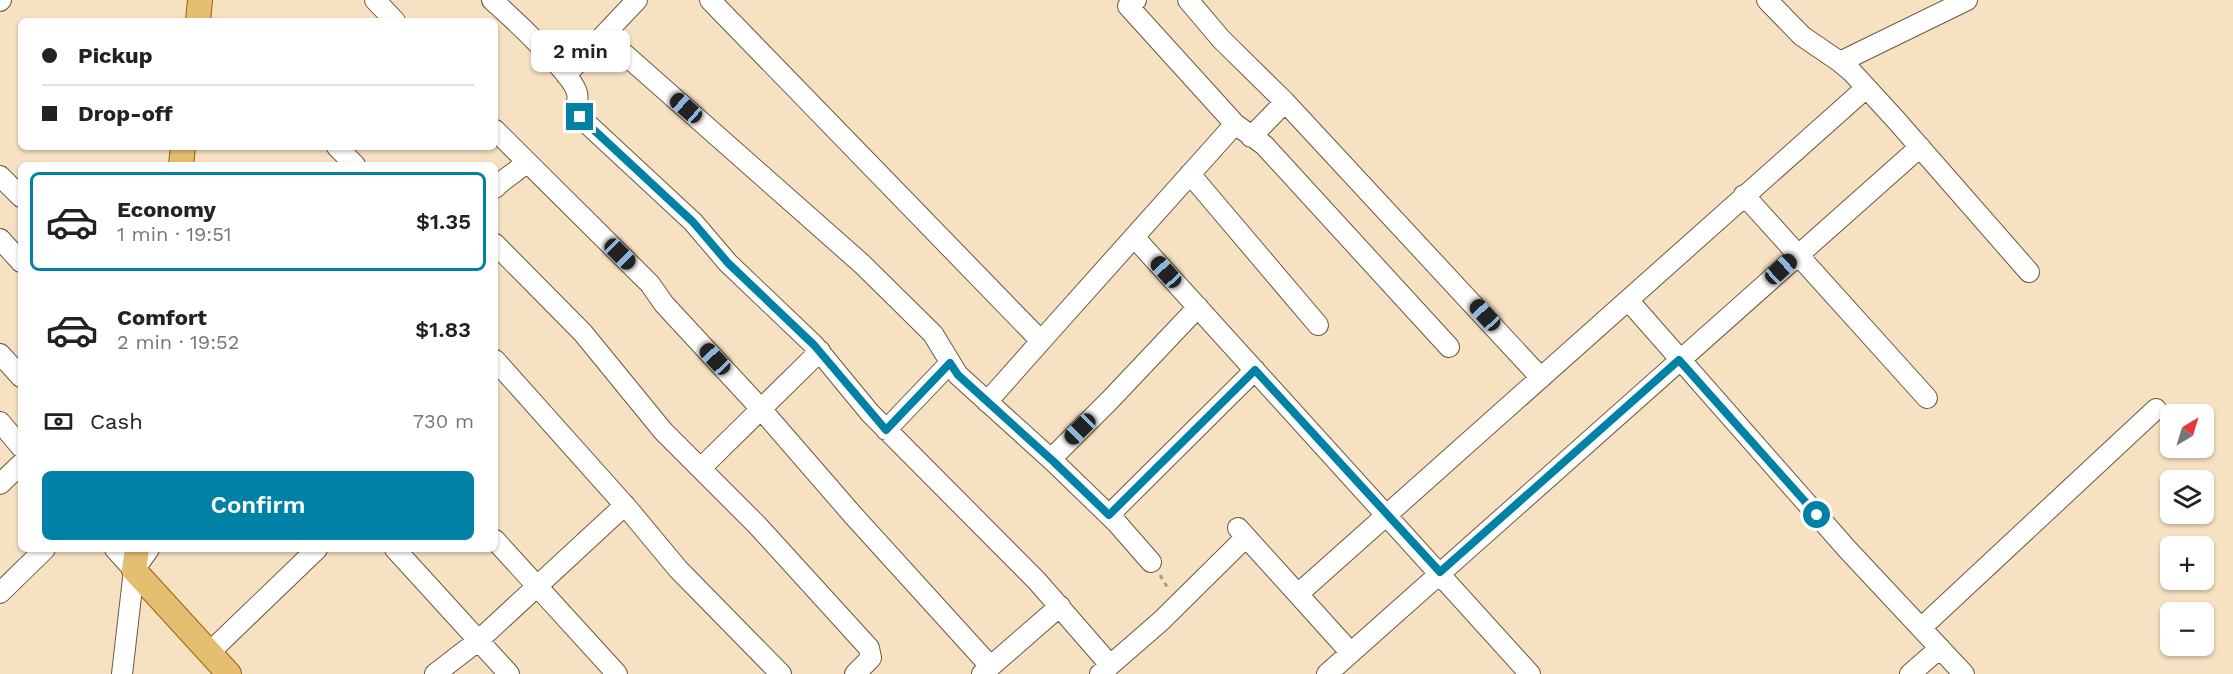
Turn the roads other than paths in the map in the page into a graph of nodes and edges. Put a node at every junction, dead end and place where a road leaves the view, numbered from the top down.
1 (200, 0) edge
2 (375, 0) edge
3 (492, 0) edge
4 (637, 0) edge
5 (710, 0) edge
6 (1136, 0) edge
7 (1188, 0) edge
8 (1767, 0) edge
9 (1967, 0) edge
10 (198, 18) edge
11 (392, 18) edge
12 (604, 36) junction
13 (1840, 62) junction
14 (566, 75) junction
15 (1866, 88) junction
16 (1285, 102) junction
17 (1234, 124) junction
18 (498, 133) edge
19 (1251, 137) junction
20 (1920, 147) junction
21 (340, 150) edge
22 (352, 162) edge
23 (526, 162) junction
24 (1190, 174) junction
25 (0, 176) edge
26 (498, 185) edge
27 (18, 194) edge
28 (1744, 195) junction
29 (1134, 237) junction
30 (0, 240) edge
31 (498, 247) edge
32 (1798, 254) junction
33 (18, 259) edge
34 (2029, 272) dead end
35 (1628, 300) junction
36 (1198, 307) junction
37 (1318, 325) dead end
38 (1041, 341) junction
39 (1449, 347) dead end
40 (820, 351) junction
41 (0, 354) edge
42 (1679, 360) junction
43 (498, 363) edge
44 (950, 363) junction
45 (1255, 370) junction
46 (18, 374) edge
47 (1541, 378) junction
48 (1928, 398) dead end
49 (987, 402) junction
50 (761, 409) junction
51 (2156, 409) dead end
52 (0, 422) edge
53 (886, 430) junction
54 (18, 443) edge
55 (1051, 459) junction
56 (18, 467) edge
57 (702, 467) junction
58 (0, 484) edge
59 (625, 505) junction
60 (1109, 515) junction
61 (1388, 515) junction
62 (498, 543) edge
63 (42, 552) edge
64 (121, 552) edge
65 (314, 552) edge
66 (399, 552) edge
67 (135, 559) edge
68 (1151, 562) road end
69 (1440, 572) junction
70 (537, 586) junction
71 (0, 593) edge
72 (1298, 594) junction
73 (1060, 606) junction
74 (1921, 628) junction
75 (479, 640) junction
76 (1940, 648) junction
77 (210, 652) junction
78 (1351, 653) junction
79 (1105, 669) edge
80 (986, 670) edge
81 (122, 674) edge
82 (229, 674) edge
83 (435, 674) edge
84 (509, 674) edge
85 (617, 674) edge
86 (782, 674) edge
87 (855, 674) edge
88 (1327, 674) edge
89 (1530, 674) edge
90 (1910, 674) edge
91 (1964, 674) edge

1 - 10 main road
2 - 11 street
3 - 14 street
4 - 12 street
5 - 38 street
6 - 17 street
7 - 16 street
8 - 13 street
9 - 13 street
12 - 14 street
12 - 44 street
13 - 15 street
14 - 40 street
15 - 20 street
15 - 28 street
16 - 19 street
16 - 47 street
17 - 19 street
17 - 24 street
18 - 23 street
19 - 39 street
20 - 32 street
20 - 34 street
21 - 22 street
23 - 26 street
23 - 50 street
24 - 29 street
24 - 37 street
25 - 27 street
28 - 32 street
28 - 35 street
29 - 36 street
29 - 38 street
30 - 33 street
31 - 57 street
32 - 42 street
32 - 48 street
35 - 42 street
35 - 47 street
36 - 45 street
36 - 55 street
38 - 49 street
40 - 50 street
40 - 53 street
41 - 46 street
42 - 69 street
42 - 74 street
43 - 59 street
44 - 49 street
44 - 53 street
45 - 60 street
45 - 61 street
47 - 61 street
49 - 55 street
50 - 57 street
50 - 80 street
51 - 74 street
52 - 54 street
53 - 73 street
55 - 60 street
56 - 58 street
57 - 87 street
59 - 70 street
59 - 86 street
60 - 68 street
61 - 69 street
61 - 72 street
62 - 70 street
63 - 71 street
64 - 67 street
65 - 77 street
66 - 75 street
67 - 77 main road
67 - 81 street
69 - 78 street
69 - 89 street
70 - 75 street
70 - 85 street
72 - 78 street
72 - 79 street
73 - 79 street
73 - 80 street
74 - 76 street
75 - 83 street
75 - 84 street
76 - 90 street
76 - 91 street
77 - 82 main road
78 - 88 street

